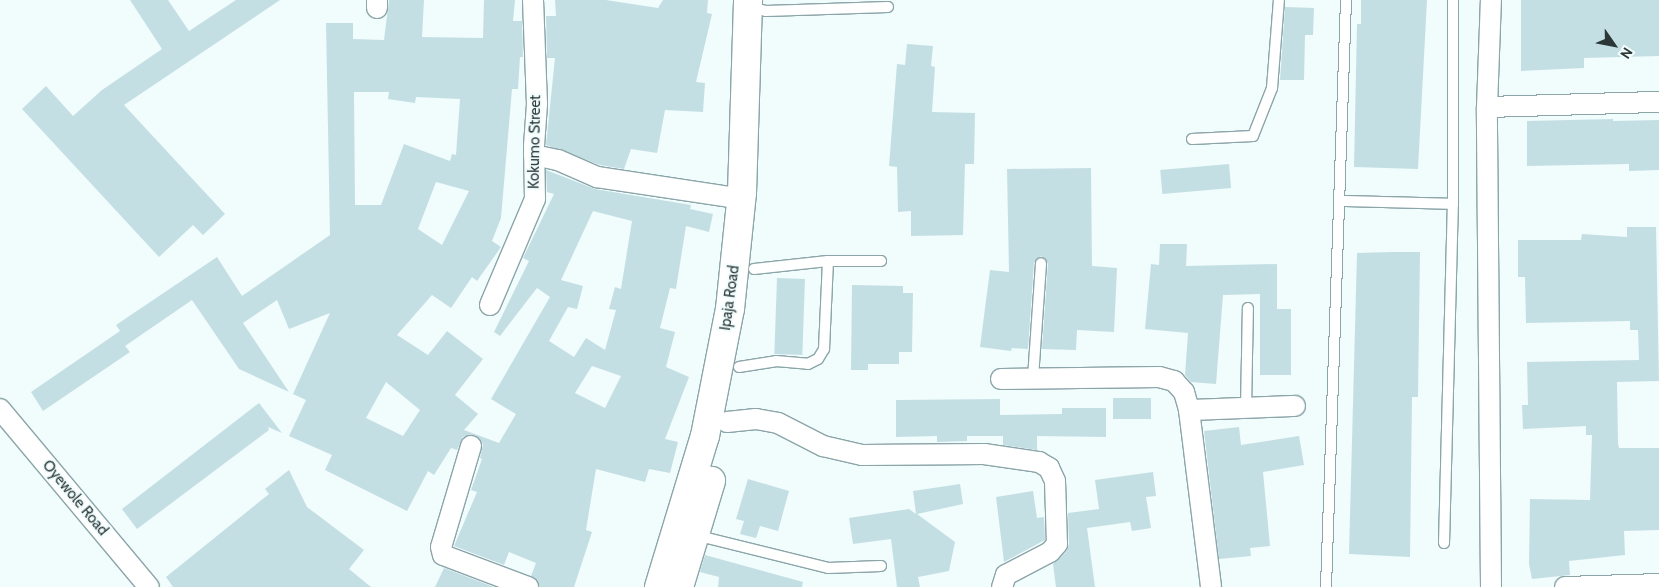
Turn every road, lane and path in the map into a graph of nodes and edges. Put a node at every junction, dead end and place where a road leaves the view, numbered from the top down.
1 (533, 0) edge
2 (1278, 0) edge
3 (1346, 0) edge
4 (1453, 0) edge
5 (1491, 0) edge
6 (757, 4) edge
7 (888, 6) dead end
8 (1659, 102) edge
9 (1487, 107) junction
10 (1192, 139) dead end
11 (534, 155) junction
12 (742, 198) junction
13 (1341, 201) junction
14 (1453, 204) junction
15 (828, 261) junction
16 (881, 261) dead end
17 (1041, 263) dead end
18 (754, 269) junction
19 (490, 305) dead end
20 (1248, 308) dead end
21 (738, 312) junction
22 (739, 367) junction
23 (1033, 378) junction
24 (1001, 379) dead end
25 (1295, 406) dead end
26 (1246, 408) junction
27 (0, 410) edge
28 (1189, 410) junction
29 (727, 422) junction
30 (471, 446) dead end
31 (687, 533) junction
32 (1444, 543) dead end
33 (881, 566) dead end
34 (1659, 584) edge
35 (149, 587) edge
36 (528, 587) edge
37 (659, 587) edge
38 (679, 587) edge
39 (1002, 587) edge
40 (1211, 587) edge
41 (1326, 587) edge
42 (1491, 587) edge
43 (1565, 587) edge

1 - 11 street, Kokumo Street
2 - 10 lane
3 - 13 lane
4 - 14 lane
5 - 9 street
6 - 7 lane
6 - 12 main road, Ipaja Road
6 - 18 main road, Ipaja Road
8 - 9 street
9 - 42 street
11 - 12 street
11 - 19 street, Kokumo Street
12 - 21 main road, Ipaja Road
13 - 14 lane
13 - 41 lane
14 - 32 lane
15 - 16 lane
15 - 18 lane
15 - 22 lane
17 - 23 lane
18 - 21 main road, Ipaja Road
20 - 26 lane
21 - 22 main road, Ipaja Road
21 - 31 main road, Ipaja Road
22 - 29 main road, Ipaja Road
23 - 24 street
23 - 28 street
25 - 26 street
26 - 28 street
27 - 35 street, Oyewole Road
28 - 40 street
29 - 31 main road, Ipaja Road
29 - 39 street
30 - 36 street
31 - 33 lane
31 - 37 main road, Ipaja Road
31 - 38 main road, Ipaja Road
34 - 43 street

